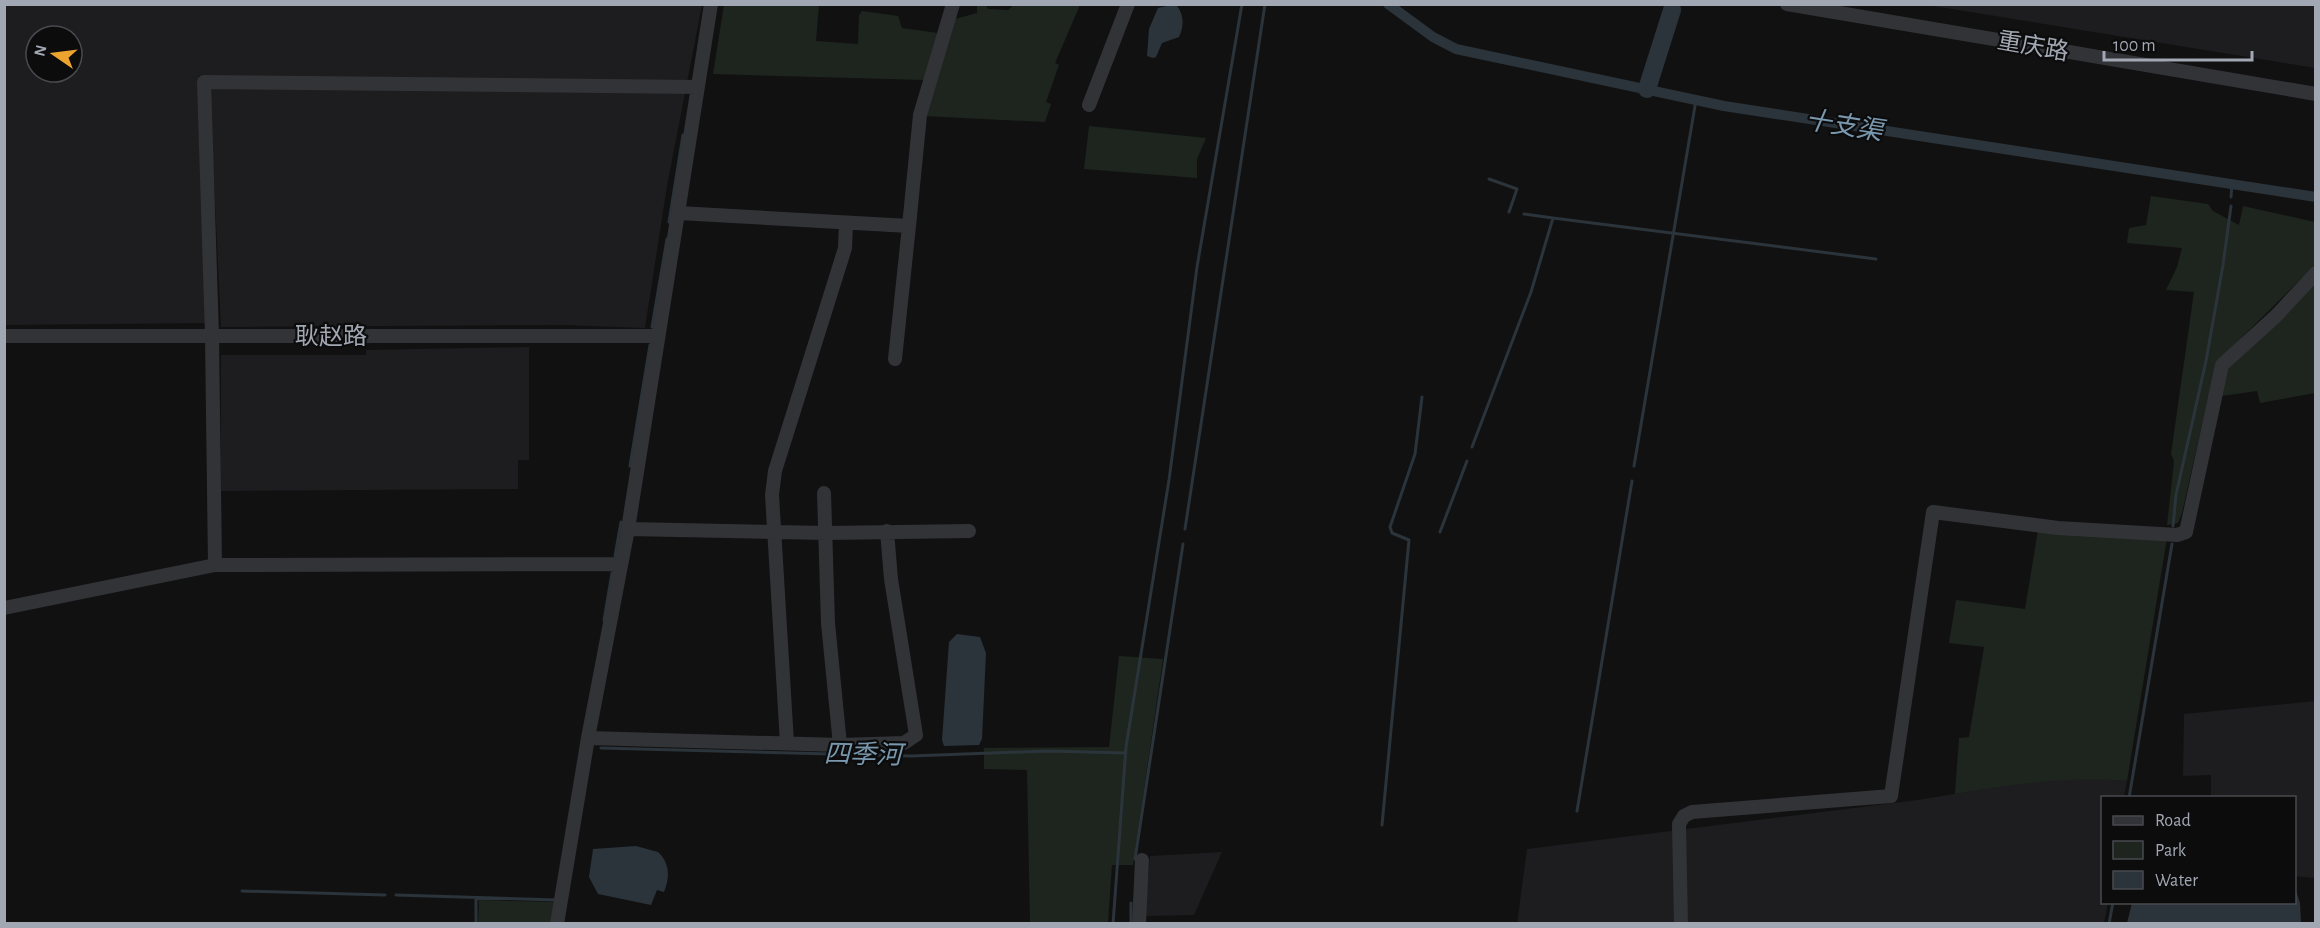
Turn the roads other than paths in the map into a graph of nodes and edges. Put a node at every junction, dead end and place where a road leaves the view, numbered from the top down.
1 (711, 4) edge
2 (953, 4) edge
3 (1128, 4) edge
4 (1787, 4) edge
5 (698, 87) junction
6 (2316, 94) edge
7 (1089, 105) dead end
8 (679, 213) junction
9 (846, 223) junction
10 (909, 226) junction
11 (2316, 273) edge
12 (4, 336) edge
13 (212, 336) junction
14 (657, 336) junction
15 (895, 359) dead end
16 (824, 493) dead end
17 (628, 528) junction
18 (887, 531) junction
19 (969, 531) dead end
20 (776, 532) junction
21 (827, 533) junction
22 (621, 564) junction
23 (215, 565) junction
24 (4, 608) edge
25 (588, 738) junction
26 (787, 743) junction
27 (840, 745) junction
28 (1142, 860) dead end
29 (558, 924) edge
30 (1139, 924) edge
31 (1681, 924) edge

1 - 5 street
2 - 10 street
3 - 7 street
4 - 6 street, 重庆路
5 - 8 street
5 - 13 street
8 - 9 street
8 - 14 street
9 - 10 street
9 - 20 street
10 - 15 street
11 - 31 street
12 - 13 street, 耿赵路
13 - 14 street, 耿赵路
13 - 23 street
14 - 17 street
16 - 21 street
17 - 20 street
17 - 22 street
18 - 19 street
18 - 21 street
18 - 27 street
20 - 21 street
20 - 26 street
21 - 27 street
22 - 23 street
22 - 25 street
23 - 24 street
25 - 26 street
25 - 29 street
26 - 27 street
28 - 30 street

